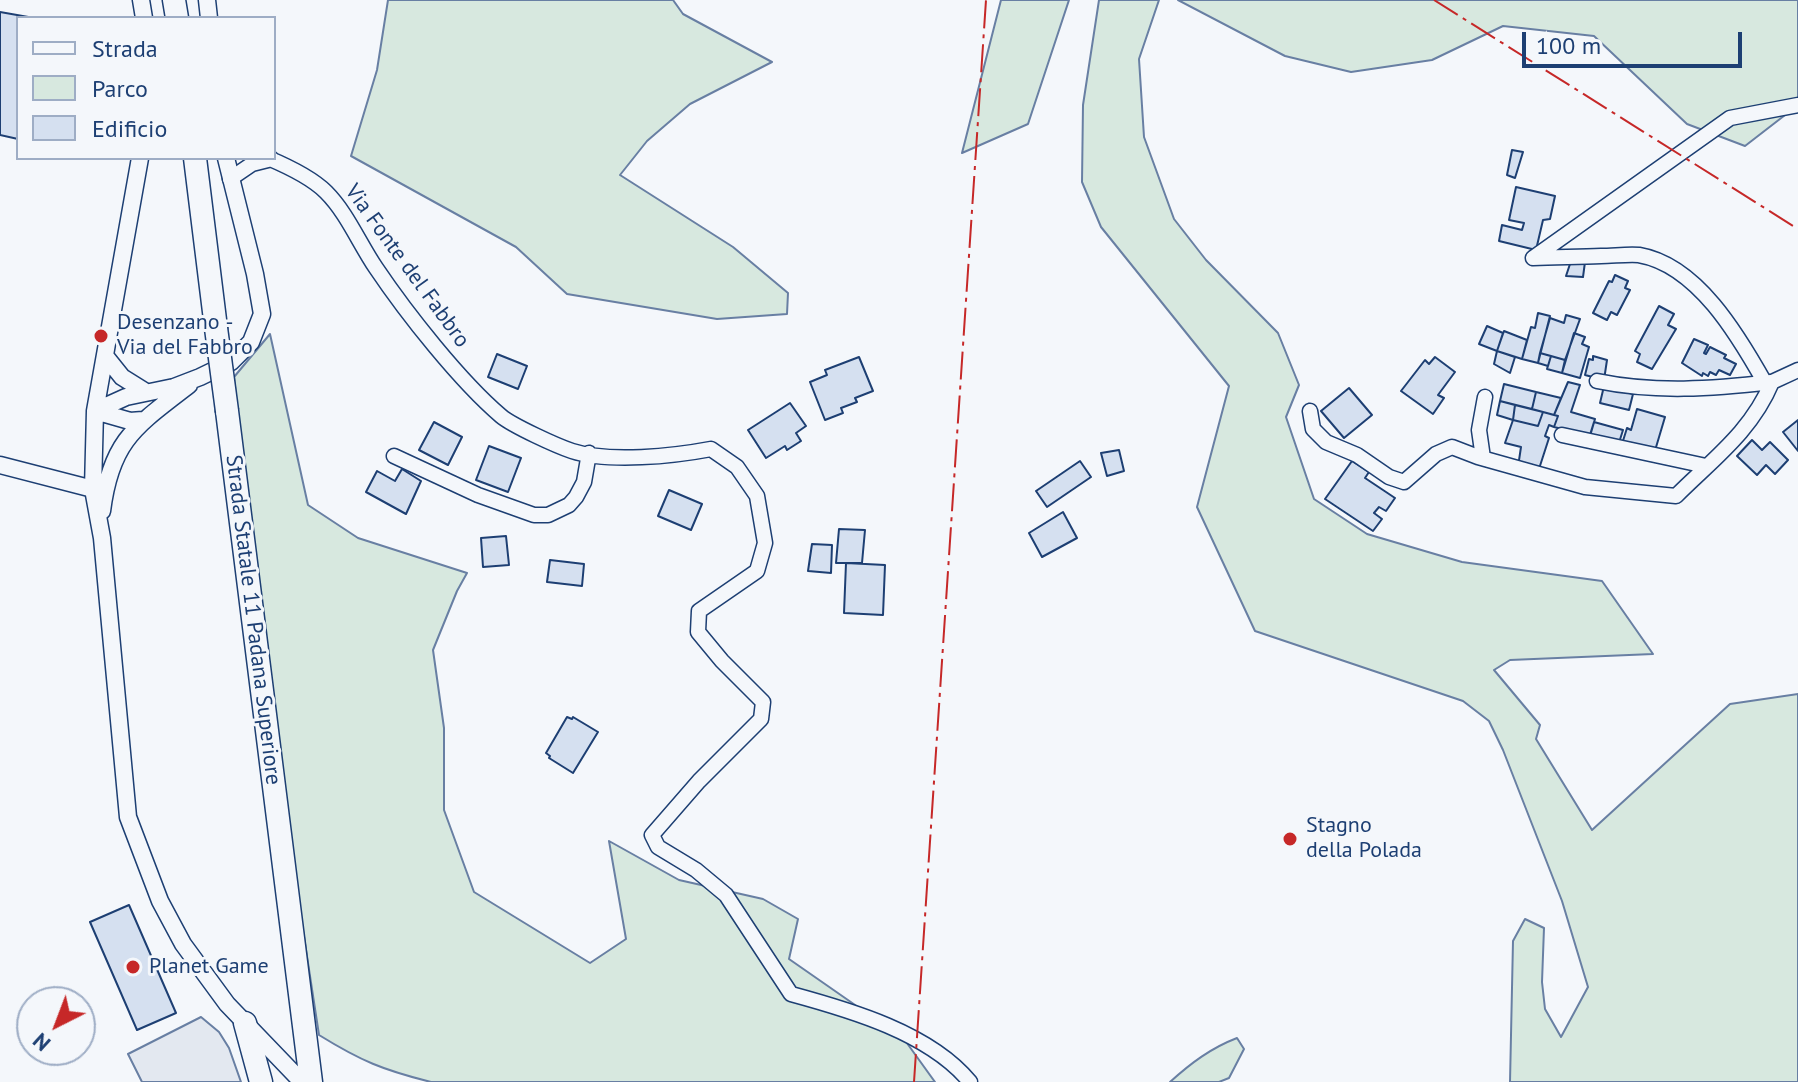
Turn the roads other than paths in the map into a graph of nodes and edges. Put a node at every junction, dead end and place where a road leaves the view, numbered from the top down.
1 (1798, 105) edge
2 (140, 160) edge
3 (195, 160) edge
4 (226, 160) edge
5 (266, 160) edge
6 (272, 160) edge
7 (230, 179) junction
8 (106, 357) junction
9 (1798, 370) edge
10 (200, 377) junction
11 (1597, 381) dead end
12 (1768, 382) junction
13 (146, 392) junction
14 (1485, 397) dead end
15 (95, 411) junction
16 (1310, 411) dead end
17 (143, 420) junction
18 (1562, 435) dead end
19 (589, 453) junction
20 (394, 456) dead end
21 (1483, 458) junction
22 (0, 465) edge
23 (1706, 466) junction
24 (93, 489) junction
25 (100, 526) junction
26 (245, 1023) junction
27 (261, 1082) edge
28 (302, 1082) edge
29 (311, 1082) edge
30 (970, 1082) edge

1 - 12 street
2 - 8 street
3 - 29 highway, Strada Statale 11 Padana Superiore, bridge
4 - 7 street
5 - 7 street
6 - 19 street, Via Fonte del Fabbro
7 - 10 street
8 - 13 street
8 - 15 street
9 - 12 street
10 - 13 street
10 - 17 street
11 - 12 street
12 - 23 street
13 - 15 street
14 - 21 street
15 - 17 street
15 - 24 street
16 - 21 street
17 - 25 street
18 - 23 street
19 - 20 street
19 - 30 street, Via Fonte del Fabbro
21 - 23 street
22 - 24 street
24 - 25 street
25 - 26 street
26 - 27 highway
26 - 28 street

